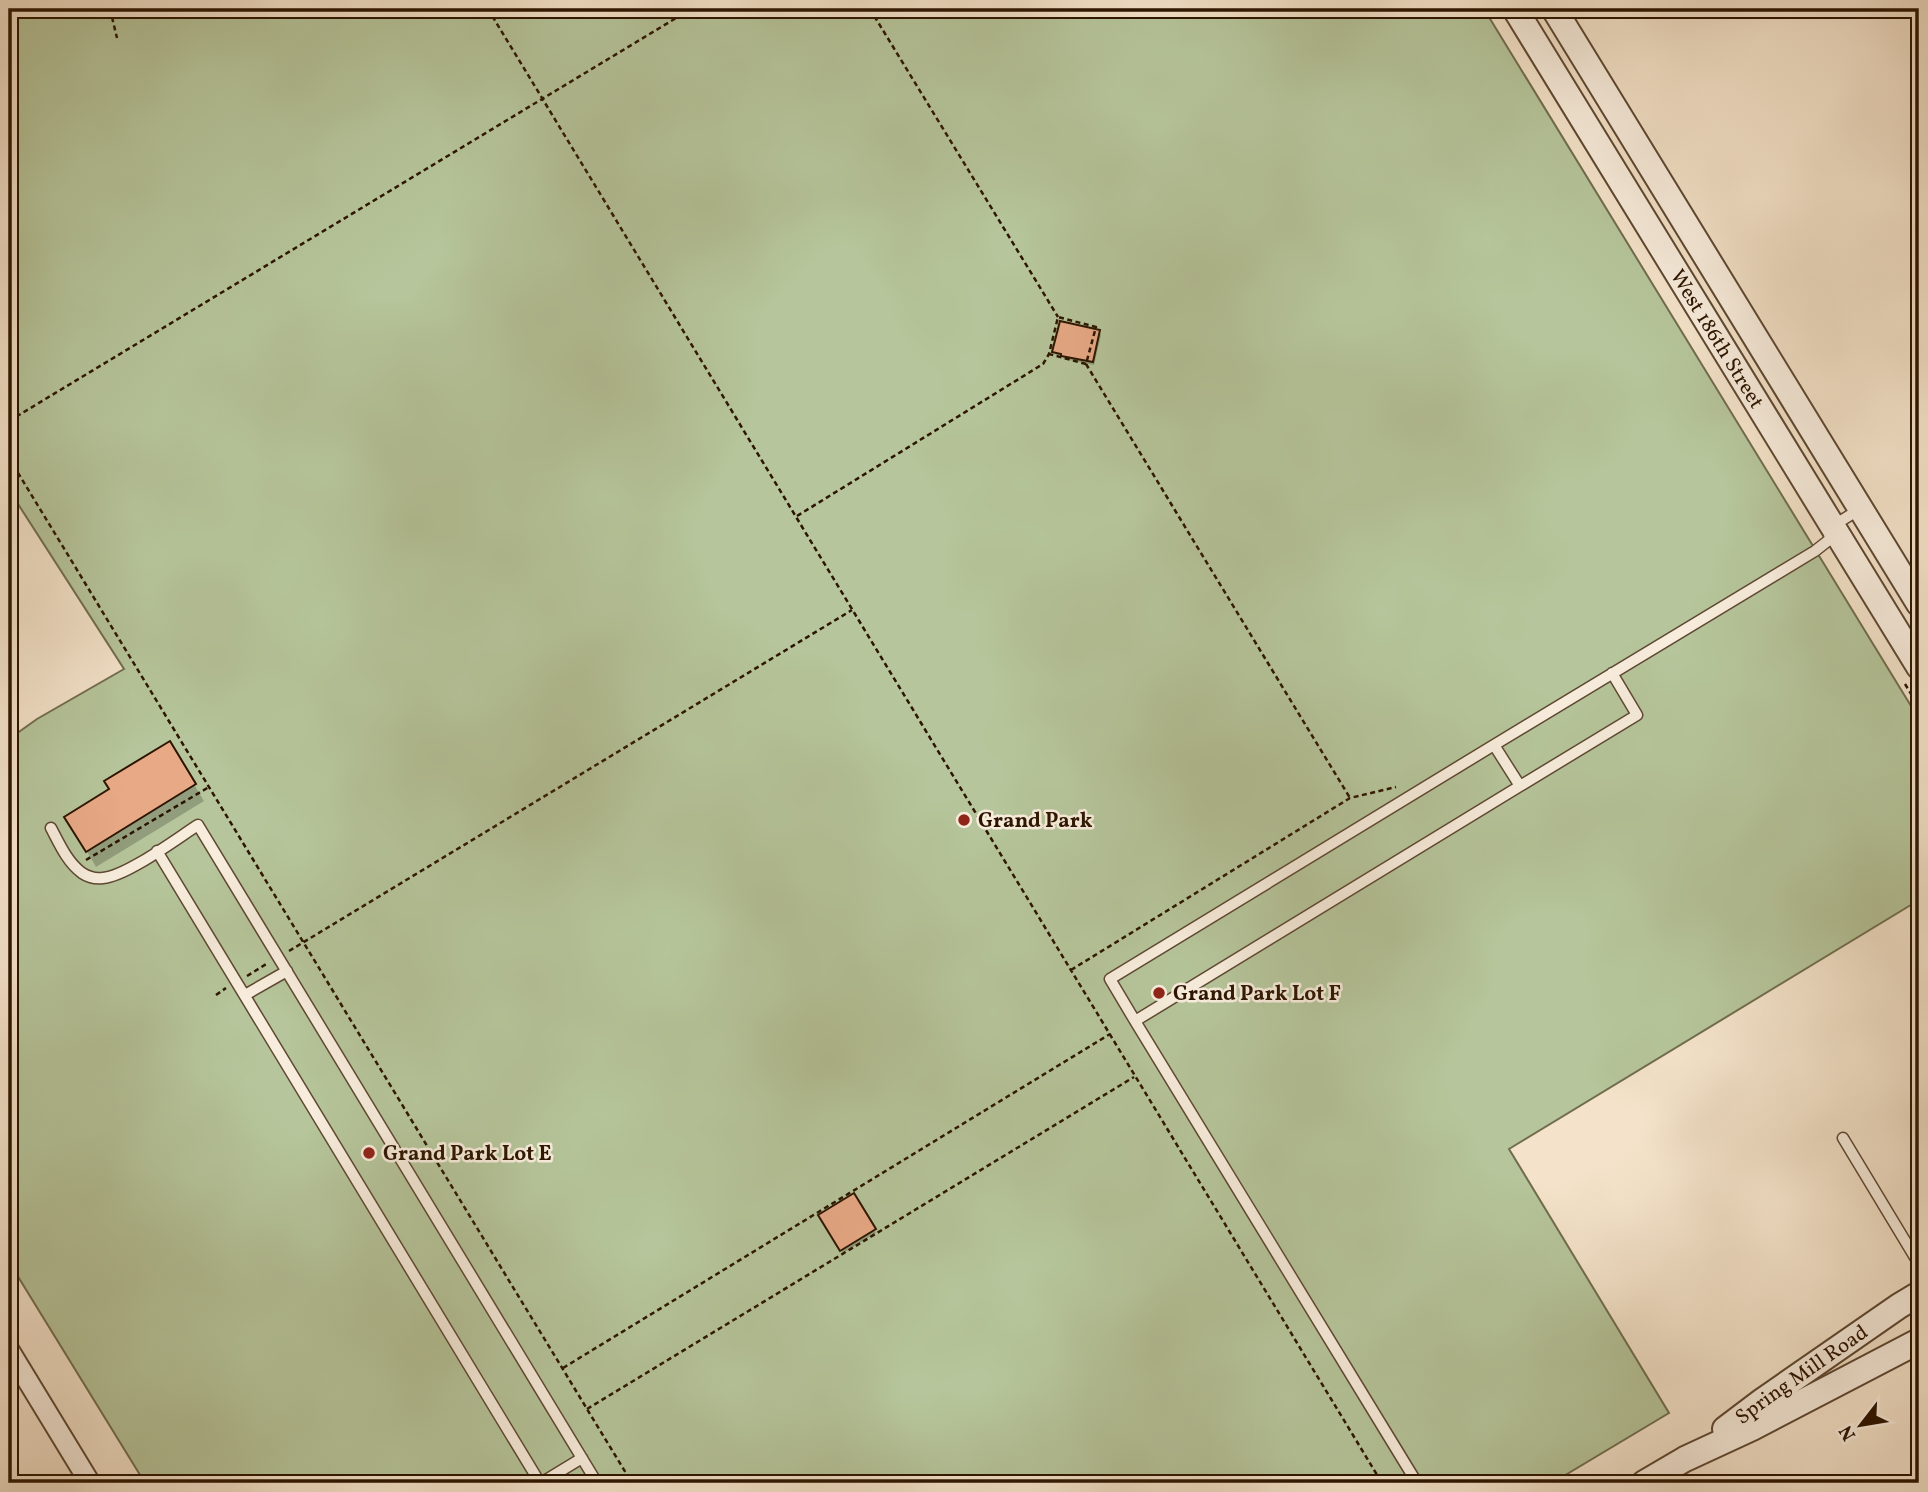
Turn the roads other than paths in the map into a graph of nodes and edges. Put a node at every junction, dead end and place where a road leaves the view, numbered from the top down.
1 (1515, 9) edge
2 (1554, 9) edge
3 (1860, 509) junction
4 (1831, 527) junction
5 (1919, 604) edge
6 (1919, 667) edge
7 (1612, 673) junction
8 (1494, 745) junction
9 (1520, 786) junction
10 (51, 828) dead end
11 (157, 851) junction
12 (286, 971) junction
13 (245, 995) junction
14 (1135, 1021) junction
15 (1843, 1138) dead end
16 (1919, 1264) edge
17 (1919, 1294) edge
18 (1919, 1341) edge
19 (9, 1350) edge
20 (582, 1458) junction
21 (1685, 1459) junction
22 (90, 1483) edge
23 (541, 1483) edge
24 (597, 1483) edge
25 (1417, 1483) edge
26 (1644, 1483) edge

1 - 4 street, West 186th Street
2 - 3 street, West 186th Street
3 - 4 lane
3 - 5 street, West 186th Street
4 - 6 street, West 186th Street
4 - 7 lane
7 - 8 lane
7 - 9 lane
8 - 9 lane
8 - 14 lane
9 - 14 lane
10 - 11 lane
11 - 12 lane
11 - 13 lane
12 - 13 lane
12 - 20 lane
13 - 23 lane
14 - 25 lane
15 - 16 lane
17 - 21 street, Spring Mill Road
18 - 21 street, Spring Mill Road
19 - 22 street
20 - 23 lane
20 - 24 lane
21 - 26 street, Spring Mill Road

